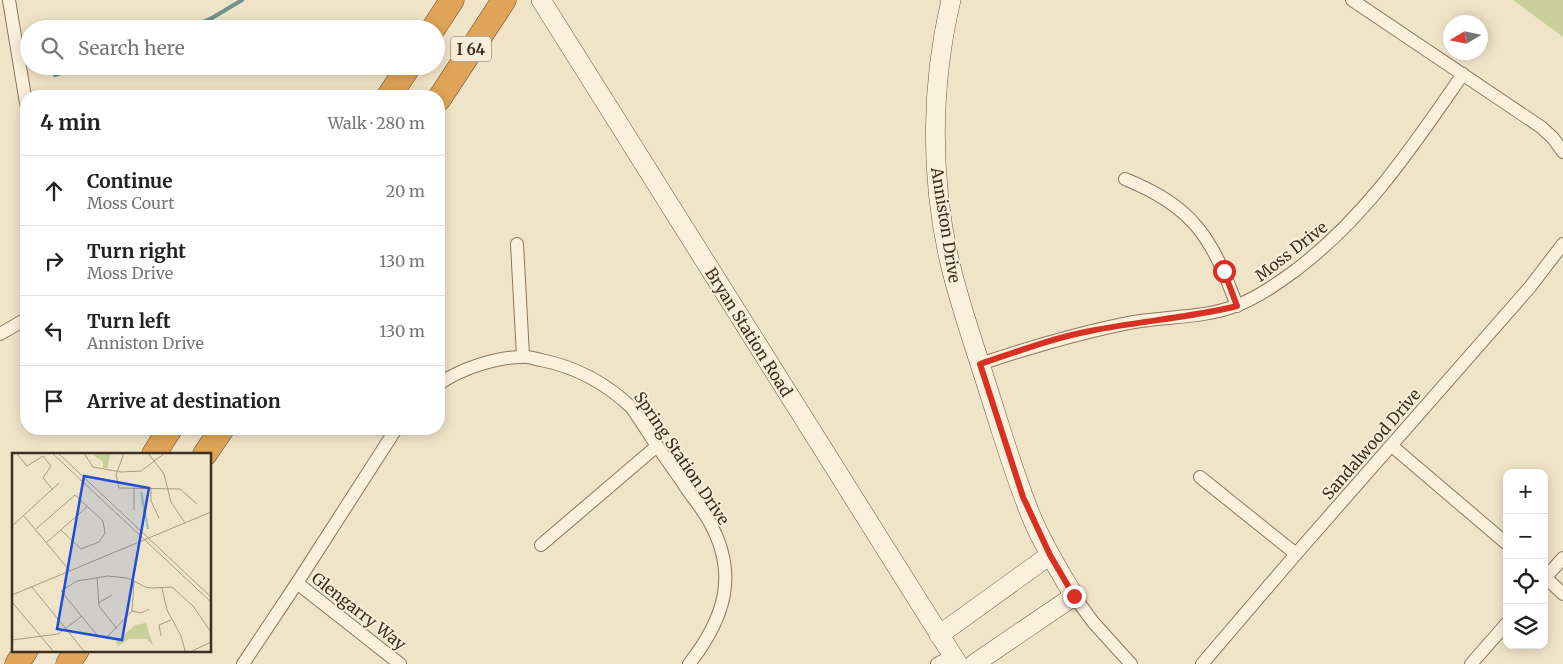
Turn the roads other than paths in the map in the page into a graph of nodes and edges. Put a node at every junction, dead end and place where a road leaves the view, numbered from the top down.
1 (9, 0) edge
2 (452, 0) edge
3 (504, 0) edge
4 (541, 0) edge
5 (951, 0) edge
6 (1352, 0) edge
7 (439, 20) edge
8 (20, 67) edge
9 (1463, 74) junction
10 (21, 75) edge
11 (402, 75) edge
12 (24, 90) edge
13 (393, 90) edge
14 (445, 90) edge
15 (1563, 152) edge
16 (1125, 179) dead end
17 (517, 244) dead end
18 (1563, 244) edge
19 (1237, 306) junction
20 (20, 322) edge
21 (0, 334) edge
22 (523, 356) junction
23 (980, 364) junction
24 (445, 380) edge
25 (166, 435) edge
26 (218, 435) edge
27 (392, 435) edge
28 (657, 446) junction
29 (1392, 446) junction
30 (155, 453) edge
31 (206, 453) edge
32 (1200, 477) dead end
33 (1503, 541) edge
34 (541, 545) dead end
35 (1296, 554) junction
36 (1050, 555) junction
37 (1563, 558) edge
38 (1548, 574) edge
39 (1548, 580) edge
40 (297, 583) junction
41 (1563, 594) edge
42 (1074, 596) junction
43 (1503, 628) edge
44 (939, 635) junction
45 (25, 652) edge
46 (76, 652) edge
47 (949, 661) edge
48 (17, 664) edge
49 (68, 664) edge
50 (243, 664) edge
51 (400, 664) edge
52 (689, 664) edge
53 (974, 664) edge
54 (1131, 664) edge
55 (1202, 664) edge
56 (1471, 664) edge

1 - 8 street
2 - 7 highway, I 64
3 - 14 highway, I 64
4 - 44 street, Bryan Station Road
5 - 23 street, Anniston Drive
6 - 9 street
9 - 15 street
9 - 19 street, Moss Drive
10 - 12 street
11 - 13 highway
16 - 19 street
17 - 22 street
18 - 29 street, Sandalwood Drive
19 - 23 street, Moss Drive
20 - 21 street
22 - 24 street, Spring Station Drive
22 - 28 street, Spring Station Drive
23 - 36 street, Anniston Drive
25 - 30 highway
26 - 31 highway
27 - 40 street
28 - 34 street
28 - 52 street, Spring Station Drive
29 - 33 street
29 - 35 street, Sandalwood Drive
32 - 35 street
35 - 55 street, Sandalwood Drive
36 - 42 street, Anniston Drive
36 - 44 street
37 - 38 street
39 - 41 street
40 - 50 street
40 - 51 street, Glengarry Way
42 - 53 street
42 - 54 street, Anniston Drive
43 - 56 street
44 - 47 street, Bryan Station Road
45 - 48 highway
46 - 49 highway

